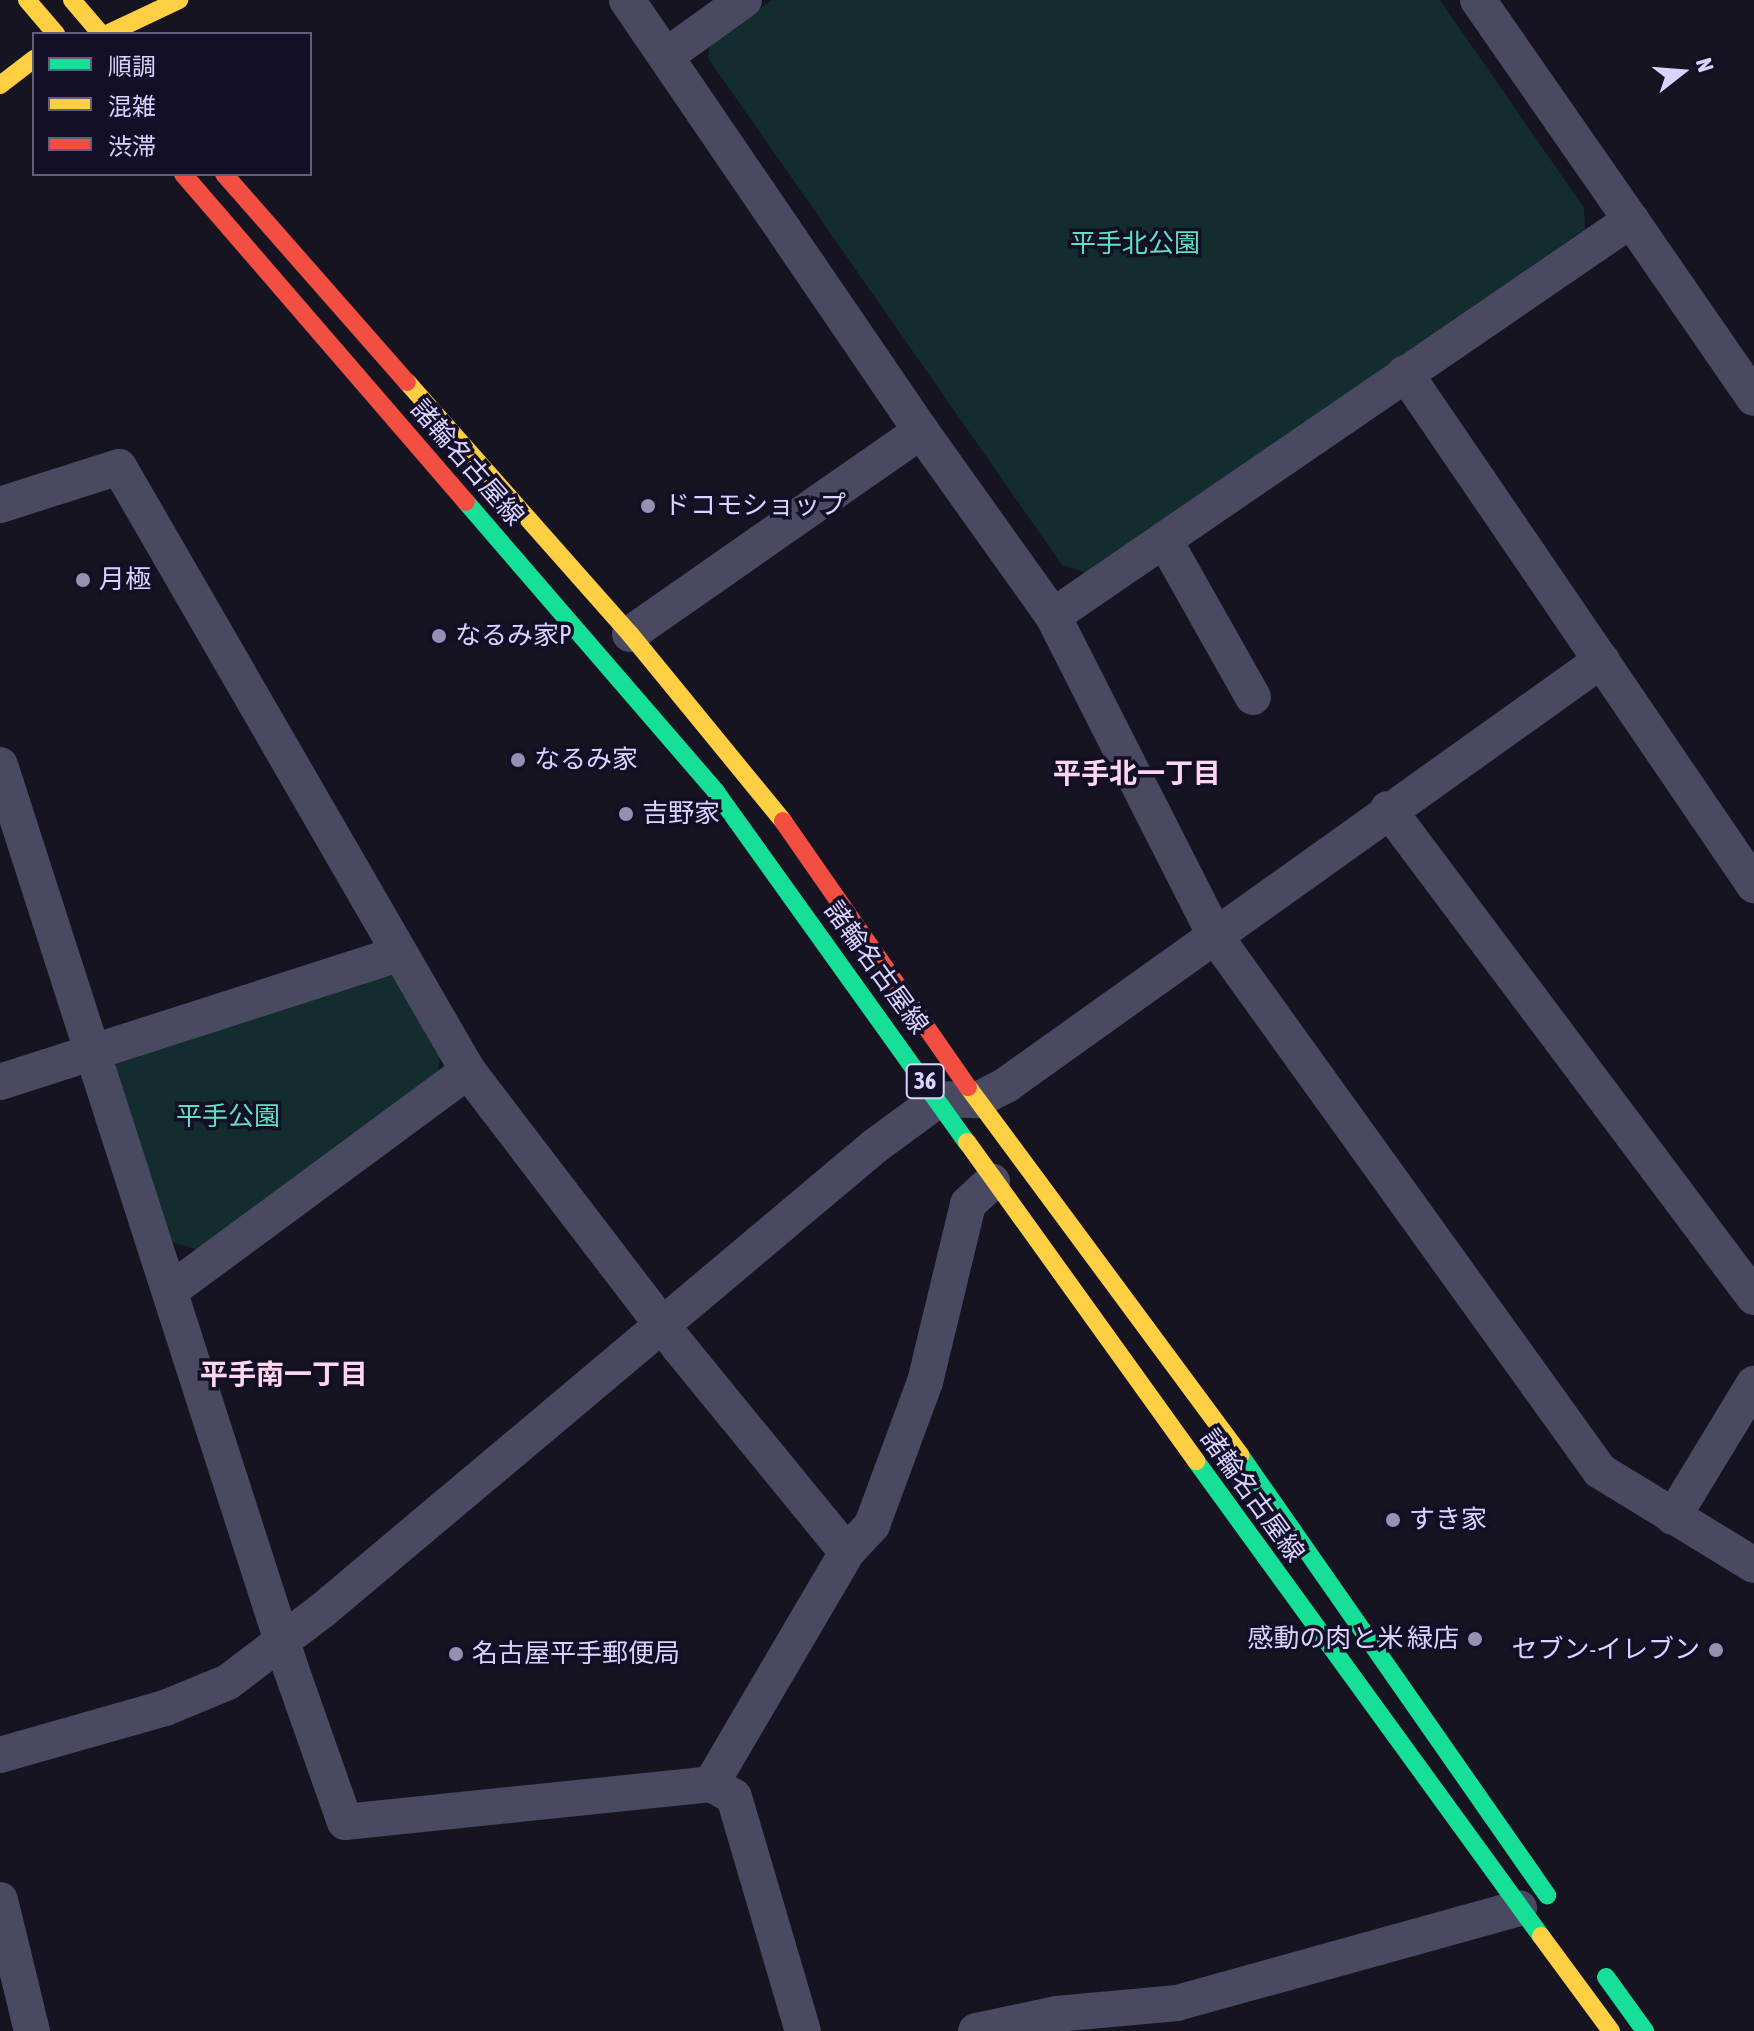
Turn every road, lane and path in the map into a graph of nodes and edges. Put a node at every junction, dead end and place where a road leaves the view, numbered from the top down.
1 (27, 0) edge
2 (72, 0) edge
3 (179, 0) edge
4 (627, 0) edge
5 (744, 0) edge
6 (1478, 0) edge
7 (54, 32) edge
8 (102, 32) edge
9 (108, 32) edge
10 (666, 56) junction
11 (32, 61) edge
12 (0, 85) edge
13 (185, 176) edge
14 (226, 176) edge
15 (1631, 220) junction
16 (1405, 373) junction
17 (1754, 398) edge
18 (921, 431) junction
19 (0, 505) edge
20 (1165, 541) junction
21 (1053, 616) junction
22 (630, 634) junction
23 (1602, 660) junction
24 (1253, 697) dead end
25 (0, 765) edge
26 (1388, 809) junction
27 (1754, 885) edge
28 (1215, 936) junction
29 (398, 954) junction
30 (94, 1052) junction
31 (468, 1071) junction
32 (0, 1082) edge
33 (939, 1099) junction
34 (977, 1100) junction
35 (992, 1182) junction
36 (171, 1290) junction
37 (1754, 1297) edge
38 (666, 1325) junction
39 (1754, 1384) edge
40 (1673, 1517) junction
41 (847, 1552) junction
42 (1754, 1565) edge
43 (283, 1640) junction
44 (0, 1755) edge
45 (711, 1784) junction
46 (0, 1900) edge
47 (1519, 1908) junction
48 (1557, 1910) dead end
49 (1592, 1958) dead end
50 (1178, 2017) edge
51 (32, 2031) edge
52 (803, 2031) edge
53 (976, 2031) edge
54 (1611, 2031) edge
55 (1645, 2031) edge

1 - 7 main road
2 - 8 main road
3 - 9 main road
4 - 10 street
5 - 10 street
6 - 15 street
10 - 18 street
11 - 12 main road
13 - 33 main road, 諸輪名古屋線 / 36
14 - 22 main road, 諸輪名古屋線 / 36
15 - 16 street
15 - 17 street
16 - 20 street
16 - 23 street
18 - 21 street
18 - 22 street
19 - 29 street
20 - 21 street
20 - 24 street
21 - 28 street
22 - 34 main road, 諸輪名古屋線 / 36
23 - 26 street
23 - 27 street
25 - 30 street
26 - 28 street
26 - 37 street
28 - 34 street
28 - 40 street
29 - 30 street
29 - 31 street
30 - 32 street
30 - 36 street
31 - 36 street
31 - 38 street
33 - 34 street
33 - 35 main road, 諸輪名古屋線 / 36
33 - 38 street
34 - 48 main road, 諸輪名古屋線 / 36
35 - 41 street
35 - 47 main road, 諸輪名古屋線 / 36
36 - 43 street
38 - 41 street
38 - 43 street
39 - 40 street
40 - 42 street
41 - 45 street
43 - 44 street
43 - 45 street
45 - 52 street
46 - 51 street
47 - 50 street
47 - 54 main road, 諸輪名古屋線 / 36
49 - 55 main road
50 - 53 street

